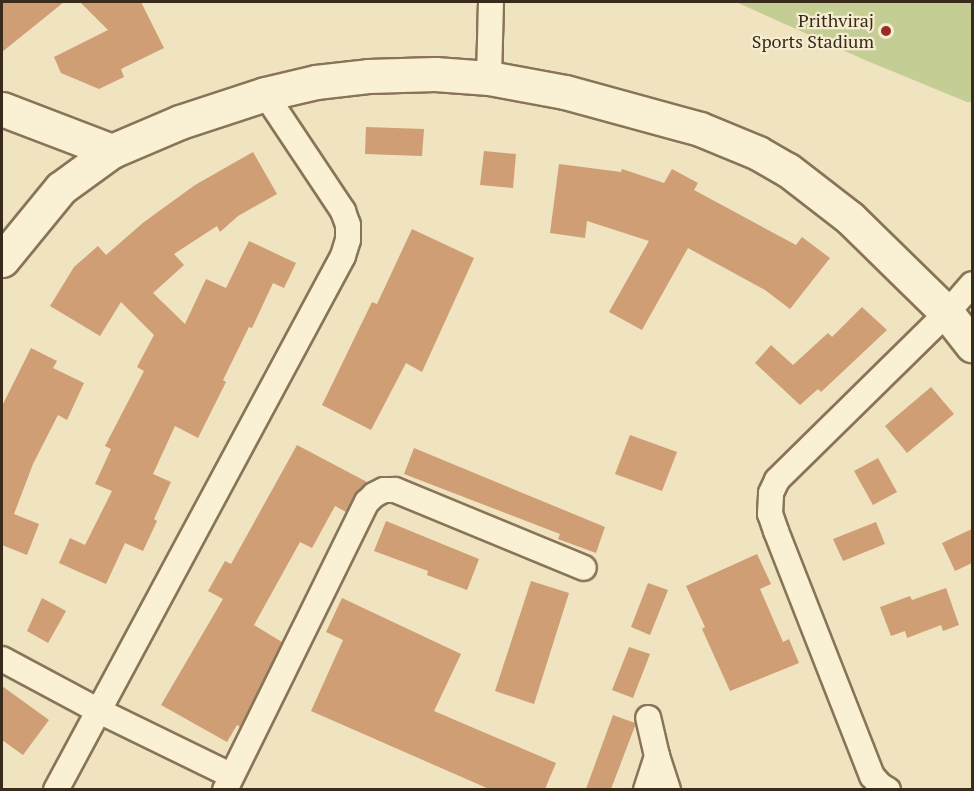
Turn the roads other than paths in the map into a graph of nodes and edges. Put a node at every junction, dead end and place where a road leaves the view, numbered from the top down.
1 (491, 2) edge
2 (489, 78) junction
3 (266, 94) junction
4 (2, 109) edge
5 (112, 151) junction
6 (2, 260) edge
7 (972, 284) edge
8 (947, 313) junction
9 (972, 345) edge
10 (584, 568) dead end
11 (2, 659) edge
12 (99, 711) junction
13 (648, 718) dead end
14 (657, 756) junction
15 (227, 782) edge
16 (56, 789) edge
17 (646, 789) edge
18 (668, 789) edge
19 (888, 789) edge

1 - 2 street
2 - 3 street
2 - 8 street
3 - 5 street
3 - 12 street
4 - 5 street
5 - 6 street
7 - 8 street
8 - 9 street
8 - 19 street
10 - 15 street
11 - 12 street
12 - 15 street
12 - 16 street
13 - 14 street
14 - 17 street
14 - 18 street

